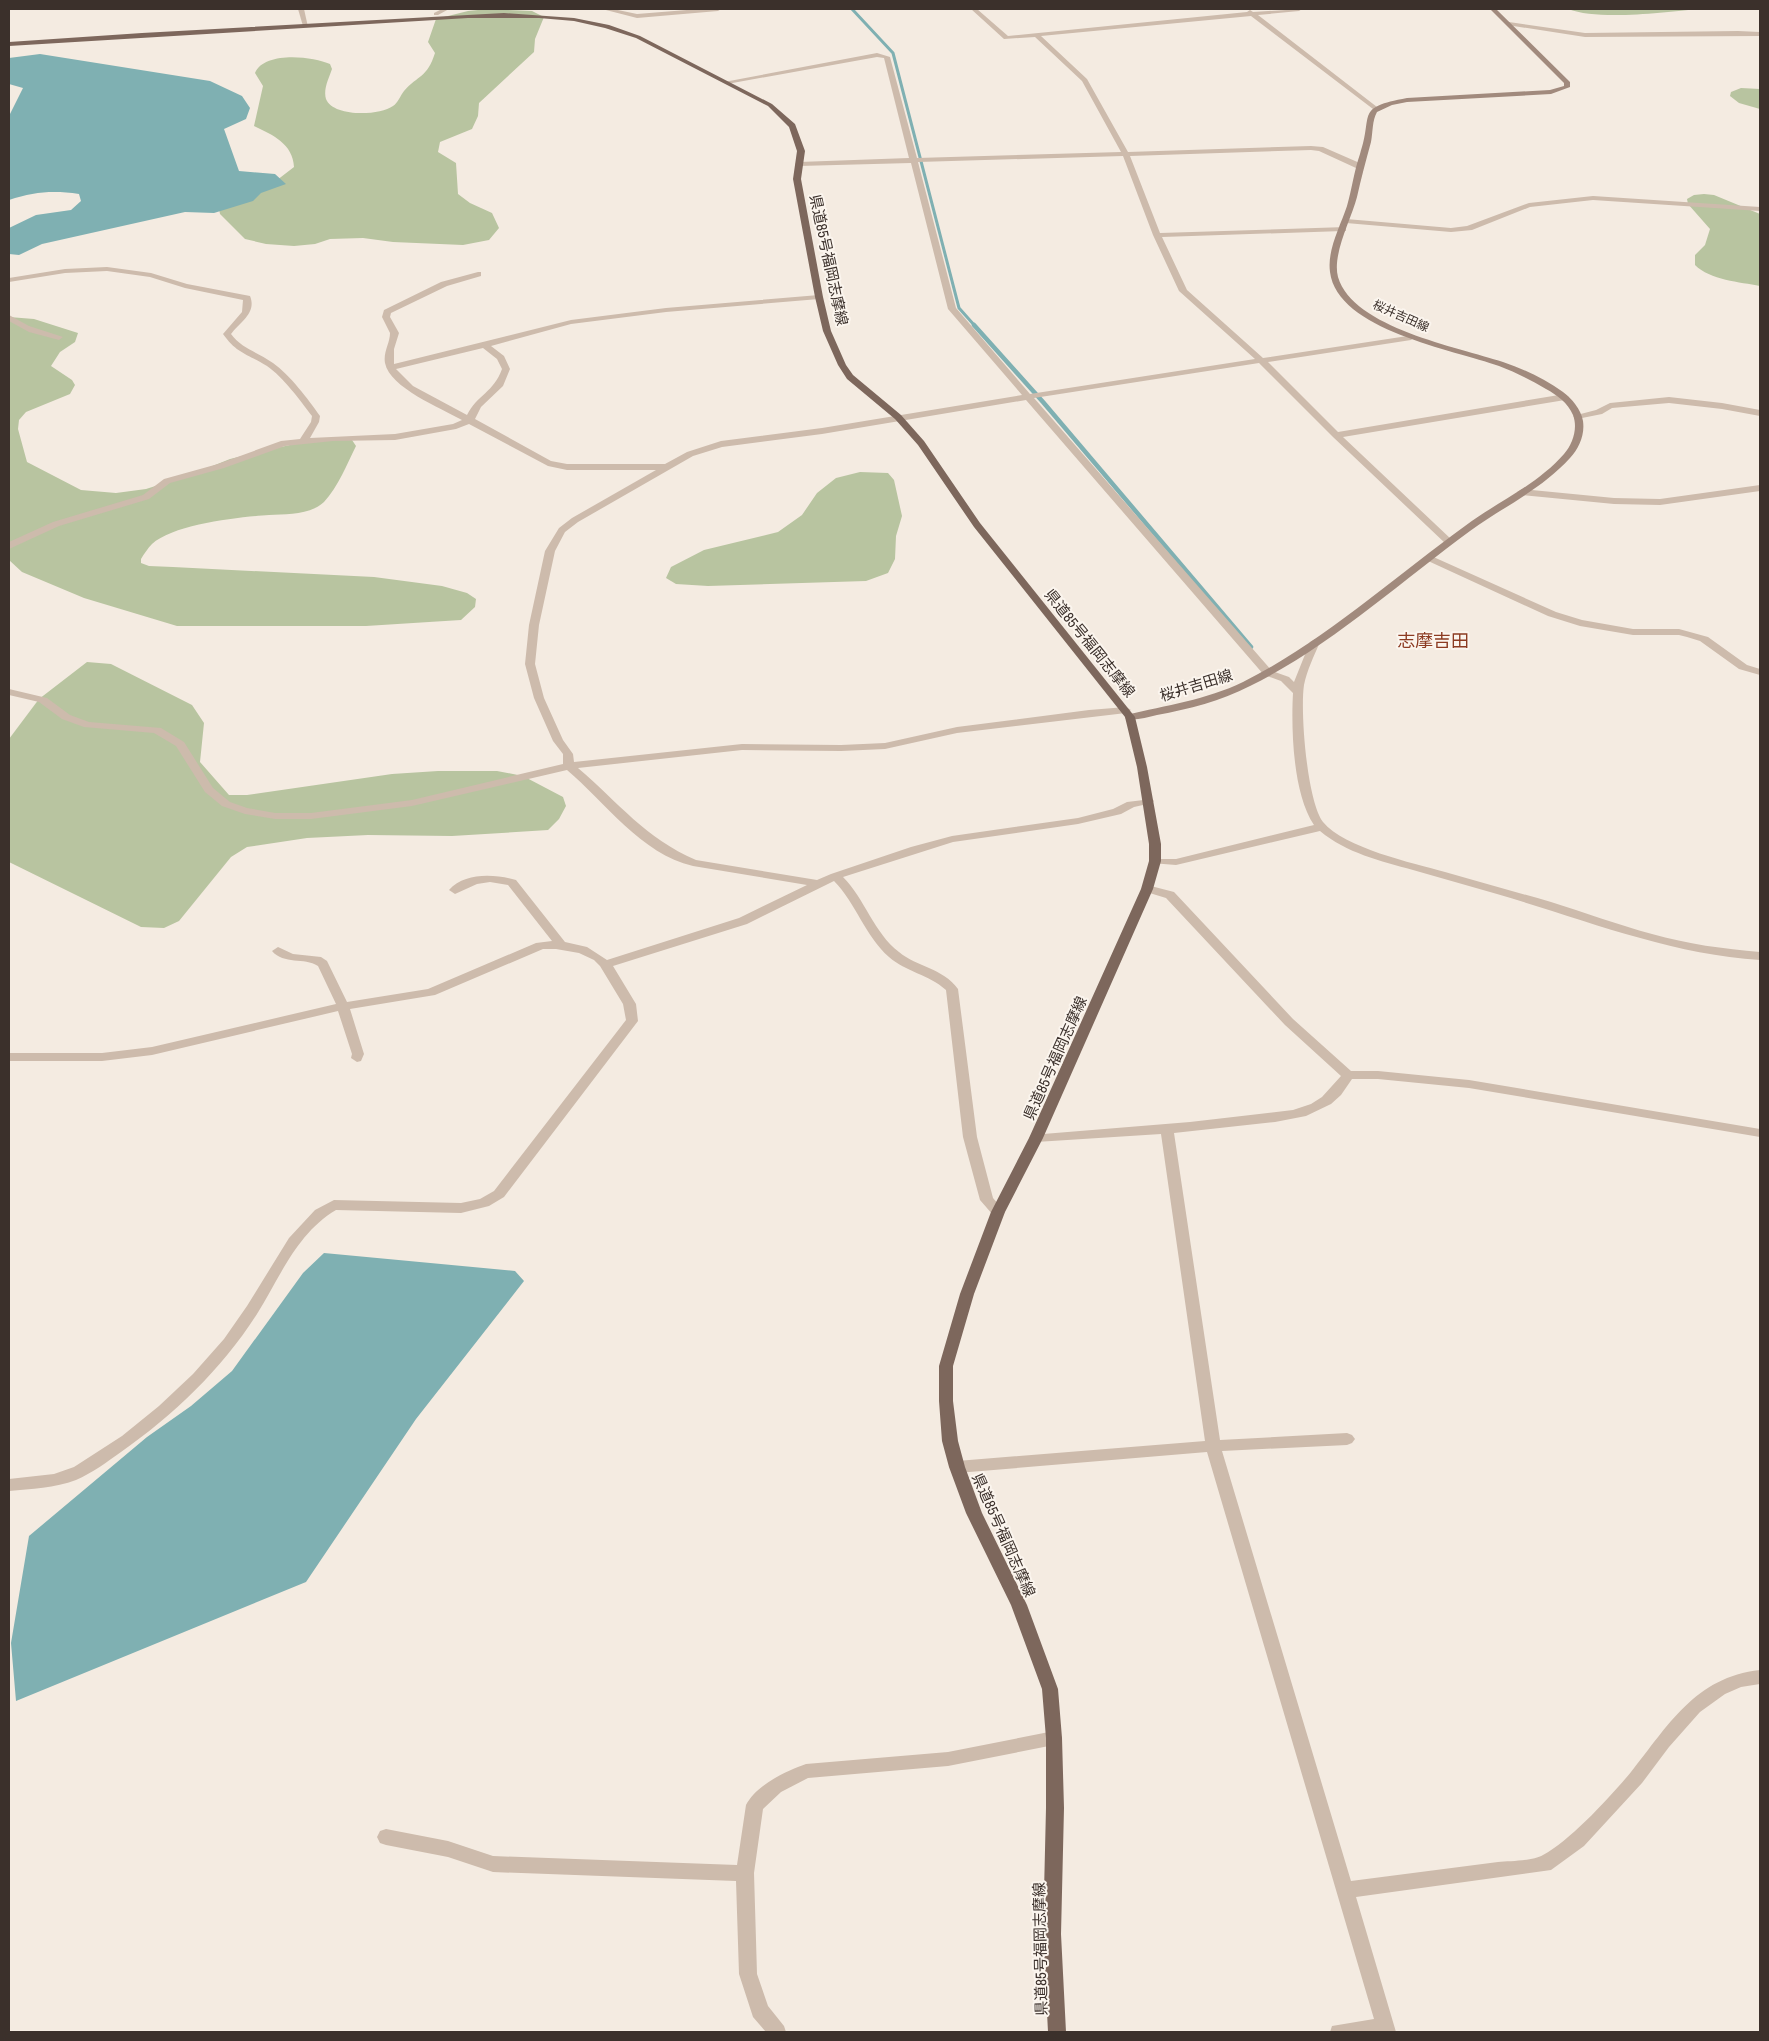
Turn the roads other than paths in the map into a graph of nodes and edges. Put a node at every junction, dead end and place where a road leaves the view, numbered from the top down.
1 (300, 9) edge
2 (446, 9) edge
3 (605, 9) edge
4 (718, 9) edge
5 (974, 9) edge
6 (1299, 9) edge
7 (1493, 9) edge
8 (1250, 11) edge
9 (436, 14) edge
10 (1509, 24) junction
11 (306, 26) junction
12 (1760, 34) edge
13 (1037, 36) junction
14 (9, 44) edge
15 (726, 82) junction
16 (1375, 108) junction
17 (1125, 152) junction
18 (913, 160) junction
19 (800, 164) junction
20 (1359, 166) junction
21 (1760, 209) edge
22 (1344, 225) junction
23 (1157, 235) junction
24 (478, 274) dead end
25 (9, 280) edge
26 (819, 297) junction
27 (9, 317) edge
28 (58, 336) dead end
29 (1411, 337) junction
30 (485, 346) junction
31 (1262, 361) junction
32 (390, 368) junction
33 (1028, 397) junction
34 (1565, 397) junction
35 (1760, 413) edge
36 (1577, 416) junction
37 (898, 417) junction
38 (470, 420) junction
39 (1336, 436) junction
40 (304, 440) junction
41 (668, 467) junction
42 (1760, 488) edge
43 (1522, 492) junction
44 (1449, 542) junction
45 (9, 546) edge
46 (1429, 558) junction
47 (1315, 642) junction
48 (1268, 672) junction
49 (1760, 672) edge
50 (9, 692) edge
51 (1298, 692) junction
52 (1128, 714) junction
53 (569, 766) junction
54 (1148, 801) junction
55 (1322, 827) junction
56 (1155, 861) junction
57 (835, 876) junction
58 (819, 884) junction
59 (455, 890) dead end
60 (1147, 890) junction
61 (561, 945) junction
62 (278, 951) dead end
63 (1760, 956) edge
64 (606, 964) junction
65 (343, 1006) junction
66 (9, 1057) edge
67 (357, 1058) dead end
68 (1348, 1076) junction
69 (1167, 1130) junction
70 (1760, 1133) edge
71 (1036, 1138) junction
72 (998, 1212) junction
73 (1347, 1439) dead end
74 (1213, 1446) junction
75 (957, 1467) junction
76 (9, 1485) edge
77 (1760, 1677) edge
78 (1054, 1738) junction
79 (386, 1837) dead end
80 (745, 1873) junction
81 (1345, 1890) junction
82 (1386, 2029) edge
83 (777, 2032) edge
84 (1058, 2032) edge
85 (1339, 2032) edge

1 - 11 street
2 - 9 street
3 - 4 street
5 - 13 street
6 - 8 street
7 - 10 main road
8 - 13 street
8 - 16 street
9 - 11 main road, 県道85号福岡志摩線
9 - 15 main road, 県道85号福岡志摩線
10 - 12 street
10 - 16 main road
11 - 14 main road, 県道85号福岡志摩線
13 - 17 street
15 - 18 street
15 - 19 main road, 県道85号福岡志摩線
16 - 20 main road, 桜井吉田線
17 - 18 street
17 - 20 street
17 - 23 street
18 - 19 street
18 - 33 street
19 - 26 main road, 県道85号福岡志摩線
20 - 22 main road, 桜井吉田線
21 - 22 street
22 - 23 street
22 - 29 main road, 桜井吉田線
23 - 31 street
24 - 32 street
25 - 40 street
26 - 30 street
26 - 37 main road, 県道85号福岡志摩線
27 - 28 street
29 - 31 street
29 - 34 main road, 桜井吉田線
30 - 32 street
30 - 38 street
31 - 33 street
31 - 39 street
32 - 38 street
33 - 37 street
33 - 48 street
34 - 36 main road, 桜井吉田線
34 - 39 street
35 - 36 street
36 - 43 main road, 桜井吉田線
37 - 41 street
37 - 52 main road, 県道85号福岡志摩線
38 - 40 street
38 - 41 street
39 - 44 street
40 - 45 street
41 - 53 street
42 - 43 street
43 - 44 main road, 桜井吉田線
44 - 46 main road, 桜井吉田線
46 - 47 main road, 桜井吉田線
46 - 49 street
47 - 48 main road, 桜井吉田線
47 - 51 street, 桜井吉田線
48 - 51 street
48 - 52 main road, 桜井吉田線
50 - 53 street
51 - 55 street, 桜井吉田線
52 - 53 street
52 - 54 main road, 県道85号福岡志摩線
53 - 58 street
54 - 56 main road, 県道85号福岡志摩線
54 - 57 street
55 - 56 street
55 - 63 street
56 - 60 main road, 県道85号福岡志摩線
57 - 58 street
57 - 72 street
58 - 64 street
59 - 61 street
60 - 68 street
60 - 71 main road, 県道85号福岡志摩線
61 - 64 street
61 - 65 street
62 - 65 street
64 - 76 street
65 - 66 street
65 - 67 street
68 - 69 street
68 - 70 street
69 - 71 street
69 - 74 street
71 - 72 main road, 県道85号福岡志摩線
72 - 75 main road, 県道85号福岡志摩線
73 - 74 street
74 - 75 street
74 - 81 street
75 - 78 main road, 県道85号福岡志摩線
77 - 81 street
78 - 80 street
78 - 84 main road, 県道85号福岡志摩線
79 - 80 street
80 - 83 street
81 - 82 street
82 - 85 street

